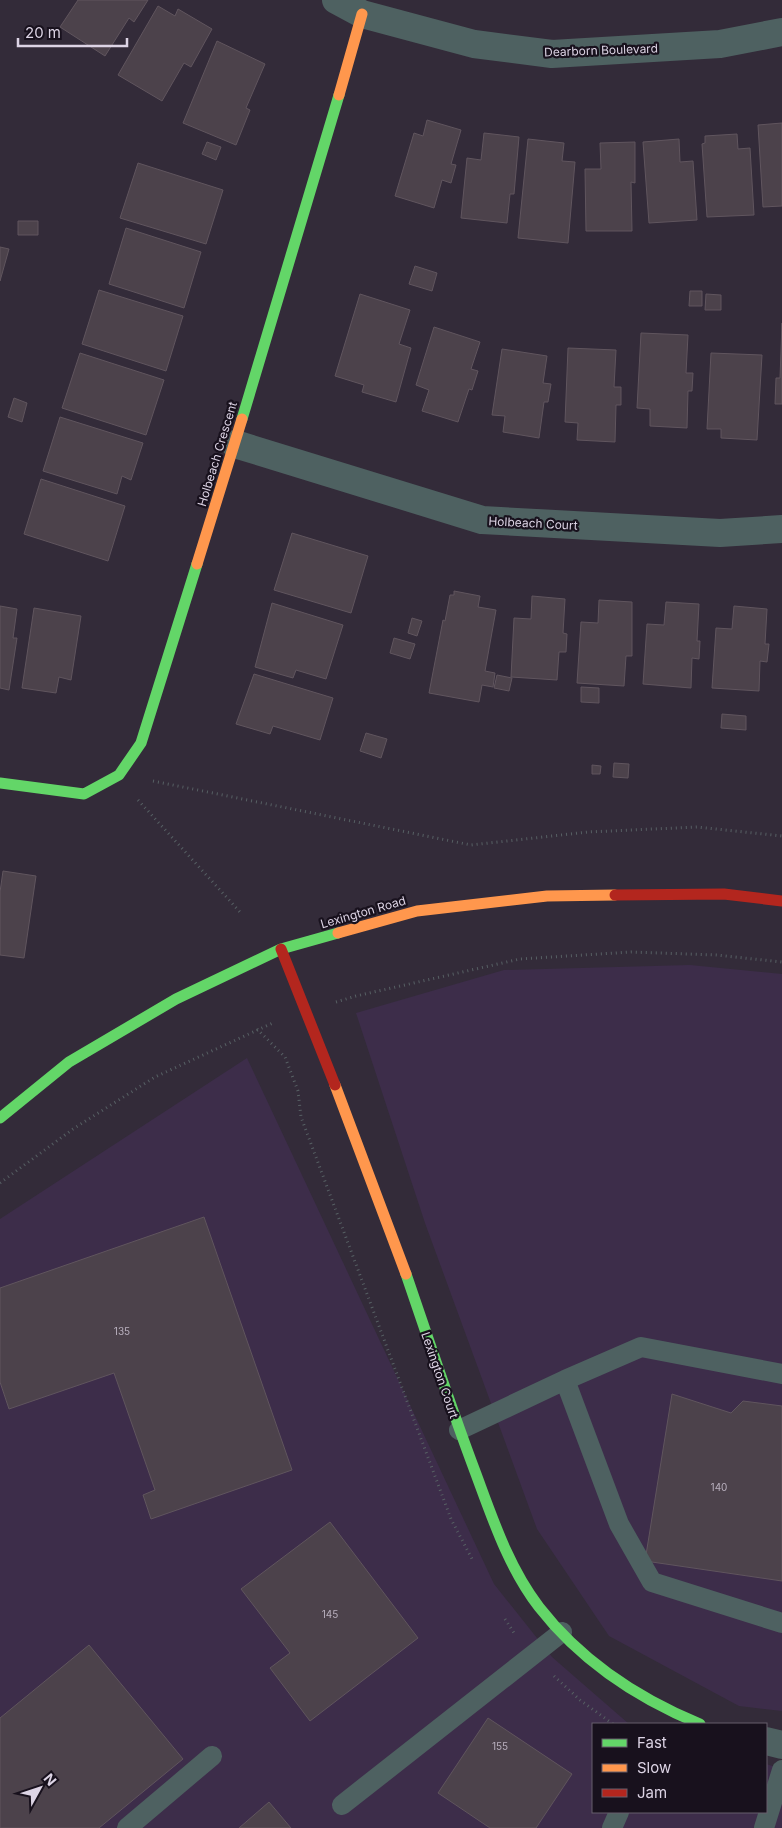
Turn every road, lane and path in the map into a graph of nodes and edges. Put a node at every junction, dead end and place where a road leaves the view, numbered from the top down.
1 (336, 0) edge
2 (362, 14) junction
3 (782, 32) edge
4 (235, 444) junction
5 (782, 530) edge
6 (119, 774) junction
7 (0, 783) edge
8 (134, 796) dead end
9 (782, 836) edge
10 (782, 901) edge
11 (240, 912) dead end
12 (281, 949) junction
13 (782, 962) edge
14 (356, 996) dead end
15 (262, 1026) dead end
16 (0, 1118) edge
17 (0, 1183) edge
18 (782, 1374) edge
19 (565, 1380) junction
20 (459, 1430) junction
21 (782, 1623) edge
22 (562, 1632) junction
23 (661, 1717) edge
24 (694, 1723) edge
25 (767, 1742) edge
26 (782, 1745) edge
27 (212, 1756) dead end
28 (782, 1770) edge
29 (342, 1805) dead end
30 (619, 1813) edge
31 (127, 1828) edge
32 (612, 1828) edge
33 (764, 1828) edge

1 - 2 street, Dearborn Boulevard
2 - 3 street, Dearborn Boulevard
2 - 4 street, Holbeach Crescent
4 - 5 street, Holbeach Court
4 - 6 street, Holbeach Crescent
6 - 7 street, Holbeach Crescent
6 - 9 path
8 - 11 path
10 - 12 street, Lexington Road
12 - 16 street, Lexington Road
12 - 20 street, Lexington Court
13 - 14 path
15 - 17 path
18 - 19 lane
19 - 20 lane
19 - 21 lane
20 - 22 street, Lexington Court
22 - 23 street, Lexington Court
22 - 29 lane
23 - 24 street, Lexington Court
25 - 26 street
27 - 31 lane
28 - 33 lane
30 - 32 lane

